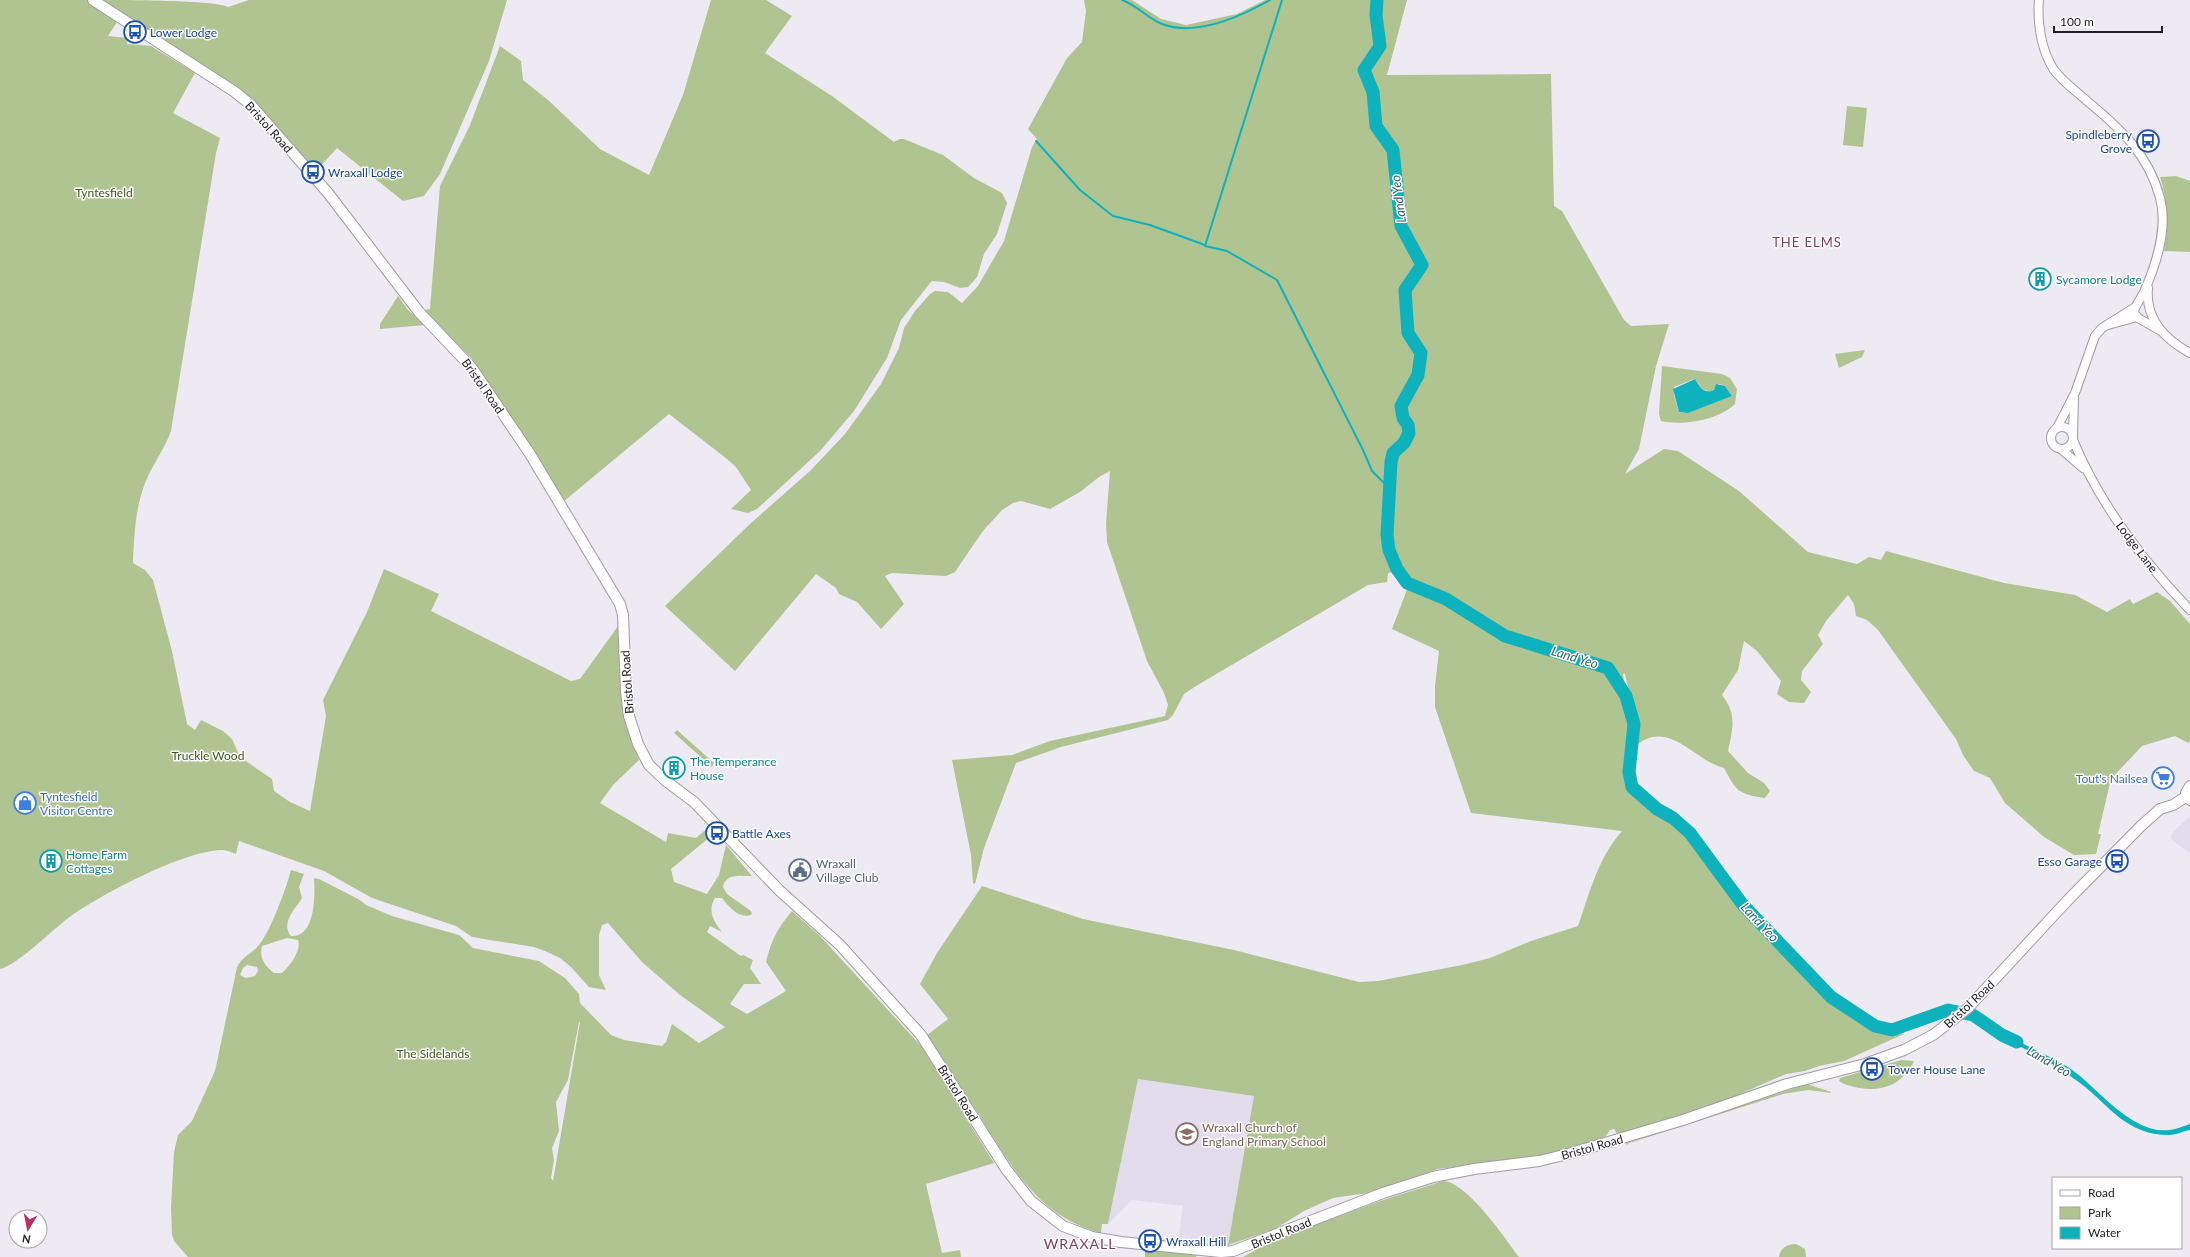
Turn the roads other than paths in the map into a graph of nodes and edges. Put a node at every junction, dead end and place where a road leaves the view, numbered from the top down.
1 (93, 0) edge
2 (2039, 0) edge
3 (2149, 279) junction
4 (2136, 306) junction
5 (2148, 308) junction
6 (2138, 318) junction
7 (2105, 326) junction
8 (2161, 331) junction
9 (2190, 353) edge
10 (2075, 393) junction
11 (2057, 428) junction
12 (2073, 438) junction
13 (2062, 450) junction
14 (2091, 478) junction
15 (2190, 610) edge
16 (2189, 794) edge

1 - 16 main road, Bristol Road
2 - 3 street
3 - 4 street
3 - 5 street
4 - 5 street
4 - 6 street
4 - 7 street
5 - 6 street
5 - 8 street
6 - 7 street
6 - 8 street
7 - 10 street, Lodge Lane
8 - 9 street
10 - 11 street, Lodge Lane
10 - 12 street, Lodge Lane
11 - 12 street
11 - 13 street
12 - 13 street
12 - 14 street, Lodge Lane
13 - 14 street, Lodge Lane
14 - 15 street, Lodge Lane

